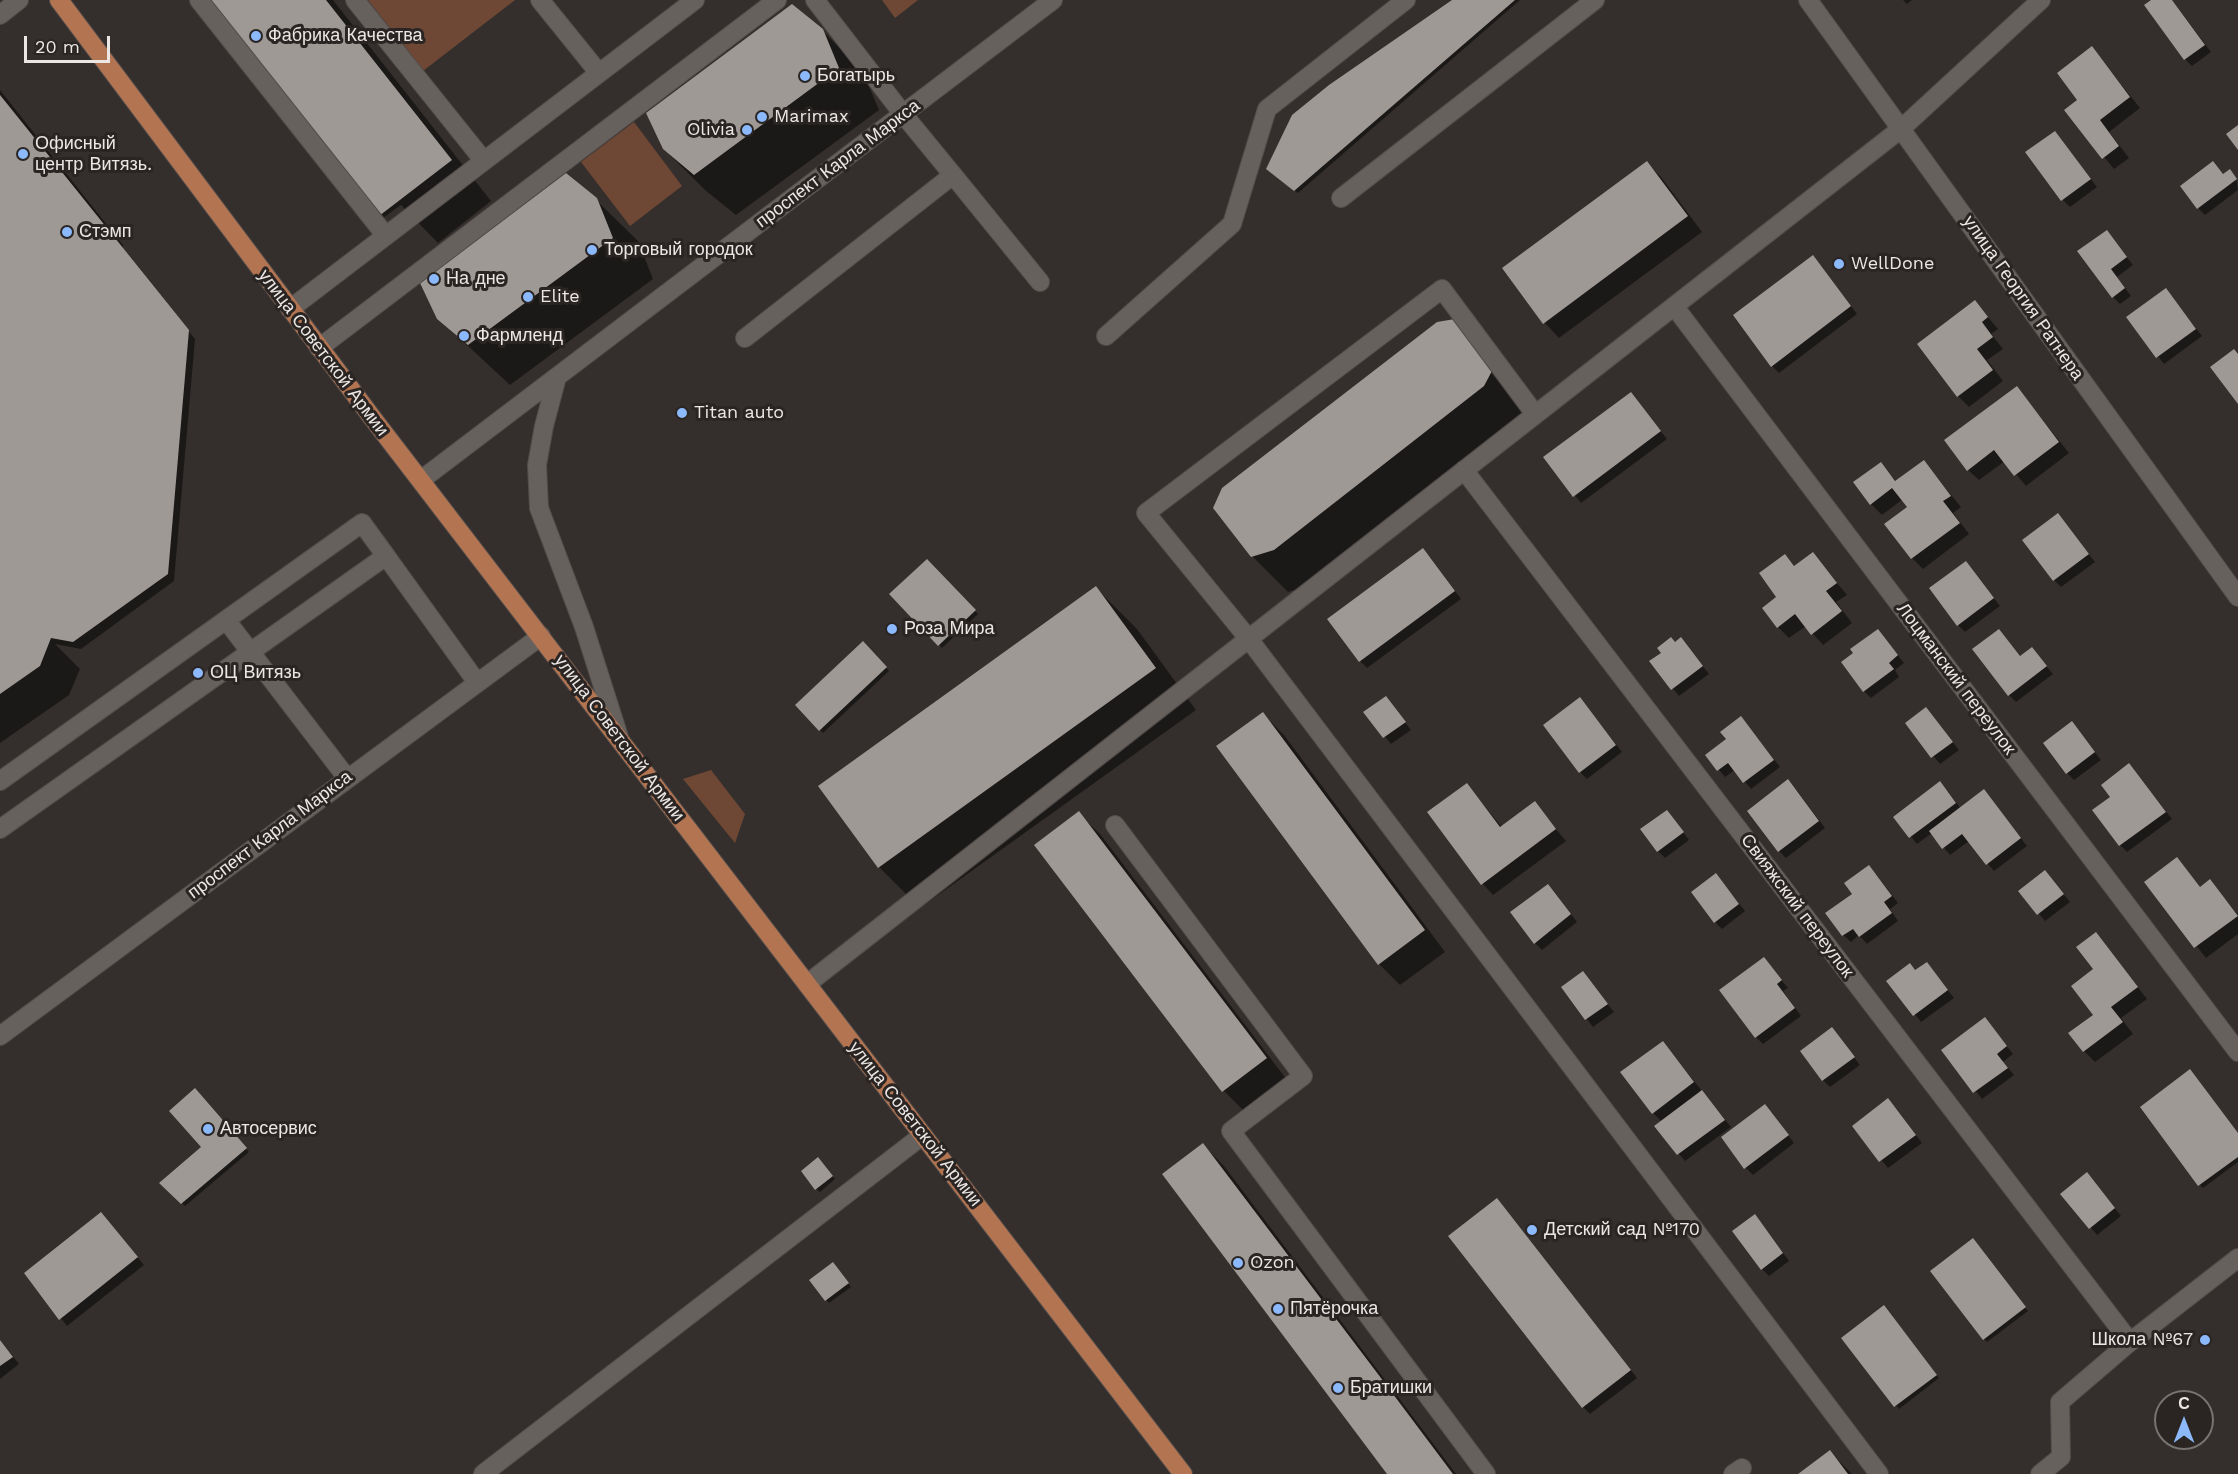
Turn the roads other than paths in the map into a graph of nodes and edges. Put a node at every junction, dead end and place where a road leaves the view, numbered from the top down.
1 (20, 0) edge
2 (58, 0) edge
3 (199, 0) edge
4 (355, 0) edge
5 (540, 0) edge
6 (695, 0) edge
7 (777, 0) edge
8 (815, 0) edge
9 (1053, 0) edge
10 (1406, 0) edge
11 (1595, 0) edge
12 (1808, 0) edge
13 (2041, 0) edge
14 (0, 15) edge
15 (596, 76) junction
16 (903, 114) junction
17 (1902, 128) junction
18 (484, 161) junction
19 (953, 175) junction
20 (1341, 198) dead end
21 (386, 236) junction
22 (1040, 282) dead end
23 (1674, 306) junction
24 (290, 309) junction
25 (1106, 336) dead end
26 (746, 338) dead end
27 (320, 348) junction
28 (557, 377) junction
29 (1536, 414) junction
30 (1464, 470) junction
31 (421, 480) junction
32 (386, 556) junction
33 (2238, 597) edge
34 (226, 620) junction
35 (540, 636) junction
36 (1248, 638) junction
37 (251, 652) junction
38 (476, 681) junction
39 (619, 738) junction
40 (347, 778) junction
41 (0, 780) edge
42 (1115, 825) dead end
43 (0, 829) edge
44 (807, 984) junction
45 (0, 1036) edge
46 (2238, 1052) edge
47 (923, 1135) junction
48 (2238, 1258) edge
49 (2130, 1342) junction
50 (2046, 1472) edge
51 (483, 1474) edge
52 (1184, 1474) edge
53 (1486, 1474) edge
54 (1879, 1474) edge

1 - 14 street
2 - 24 main road, улица Советской Армии
3 - 21 street
4 - 18 street
5 - 15 street
6 - 15 street
7 - 27 street
8 - 16 street
9 - 16 street, проспект Карла Маркса
10 - 25 street
11 - 20 street
12 - 17 street, улица Георгия Ратнера
13 - 17 street
15 - 18 street
16 - 19 street
16 - 28 street, проспект Карла Маркса
17 - 23 street
17 - 33 street, улица Георгия Ратнера
18 - 21 street
19 - 22 street
19 - 26 street
21 - 24 street
23 - 29 street
23 - 46 street, Лоцманский переулок
24 - 27 main road, улица Советской Армии
27 - 31 main road, улица Советской Армии
28 - 31 street, проспект Карла Маркса
28 - 39 street
29 - 30 street
29 - 36 street
30 - 36 street
30 - 49 street, Свияжский переулок
31 - 35 main road, улица Советской Армии
32 - 34 street
32 - 37 street
32 - 38 street
34 - 37 street
34 - 41 street
35 - 38 street, проспект Карла Маркса
35 - 39 main road, улица Советской Армии
36 - 44 street
36 - 54 street
37 - 40 street
37 - 43 street
38 - 40 street, проспект Карла Маркса
39 - 44 main road, улица Советской Армии
40 - 45 street, проспект Карла Маркса
42 - 53 street
44 - 47 main road, улица Советской Армии
47 - 51 street
47 - 52 main road, улица Советской Армии
48 - 49 street
49 - 50 street

